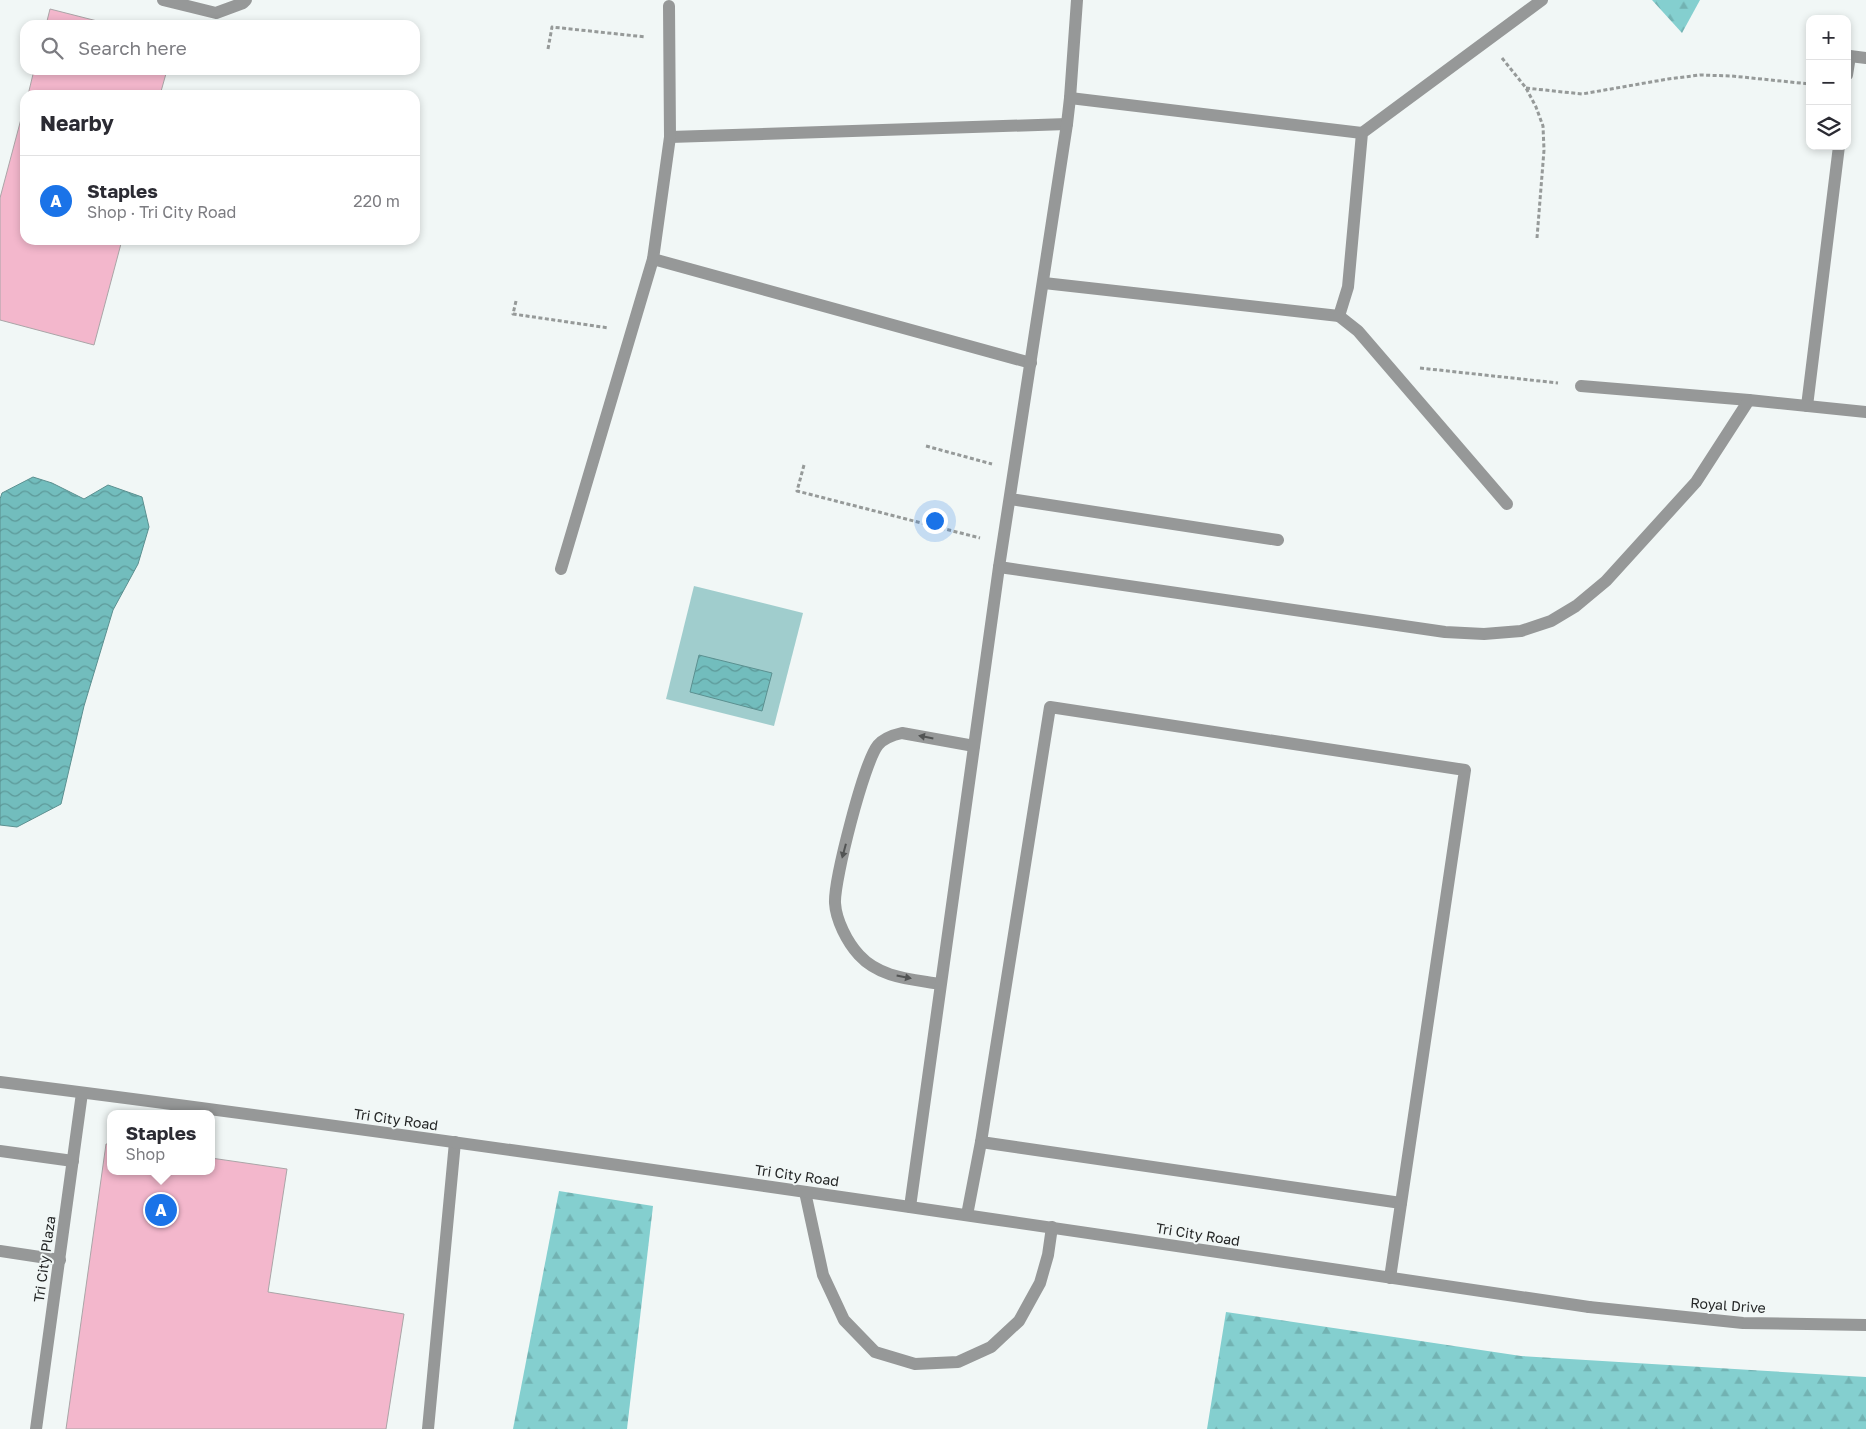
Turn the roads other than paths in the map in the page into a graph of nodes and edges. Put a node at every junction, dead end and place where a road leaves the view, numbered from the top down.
1 (163, 0) edge
2 (246, 0) edge
3 (1077, 0) edge
4 (1542, 0) edge
5 (669, 6) dead end
6 (1866, 58) edge
7 (1849, 60) edge
8 (1070, 98) junction
9 (1067, 124) junction
10 (1362, 133) junction
11 (670, 137) junction
12 (1839, 150) edge
13 (653, 259) junction
14 (1044, 283) junction
15 (1339, 316) junction
16 (1031, 363) junction
17 (1582, 386) road end
18 (1749, 400) junction
19 (1808, 406) junction
20 (1866, 412) edge
21 (1010, 499) junction
22 (1507, 504) dead end
23 (1278, 540) dead end
24 (999, 567) junction
25 (561, 569) dead end
26 (974, 746) junction
27 (940, 984) junction
28 (0, 1082) edge
29 (82, 1093) junction
30 (211, 1110) edge
31 (215, 1110) edge
32 (455, 1142) junction
33 (981, 1142) junction
34 (0, 1152) edge
35 (73, 1161) junction
36 (805, 1192) junction
37 (1401, 1203) junction
38 (910, 1207) junction
39 (967, 1215) junction
40 (1052, 1227) junction
41 (0, 1251) edge
42 (60, 1260) junction
43 (1390, 1278) junction
44 (1589, 1307) joint
45 (1866, 1325) edge
46 (36, 1429) edge
47 (428, 1429) edge

1 - 2 street
3 - 8 street
4 - 10 street
5 - 11 street
6 - 7 street
8 - 9 street
8 - 10 street
9 - 11 street
9 - 14 street
10 - 15 street
11 - 13 street
12 - 19 street
13 - 16 street
13 - 25 street
14 - 15 street
14 - 16 street
15 - 22 street
16 - 21 street
17 - 18 street
18 - 19 street
18 - 24 street
19 - 20 street
21 - 23 street
21 - 24 street
24 - 26 street
26 - 27 street
26 -> 27 street
27 - 38 street
28 - 29 street, Tri City Road
29 - 30 street, Tri City Road
29 - 35 street, Tri City Plaza
31 - 32 street, Tri City Road
32 - 36 street, Tri City Road
32 - 47 street
33 - 37 street
33 - 37 street
33 - 39 street
34 - 35 street
35 - 42 street, Tri City Plaza
36 - 38 street, Tri City Road
36 - 40 street
37 - 43 street
38 - 39 street, Tri City Road
39 - 40 street, Tri City Road
40 - 43 street, Tri City Road
41 - 42 street
42 - 46 street, Tri City Plaza
43 - 44 street, Tri City Road
44 - 45 street, Royal Drive

